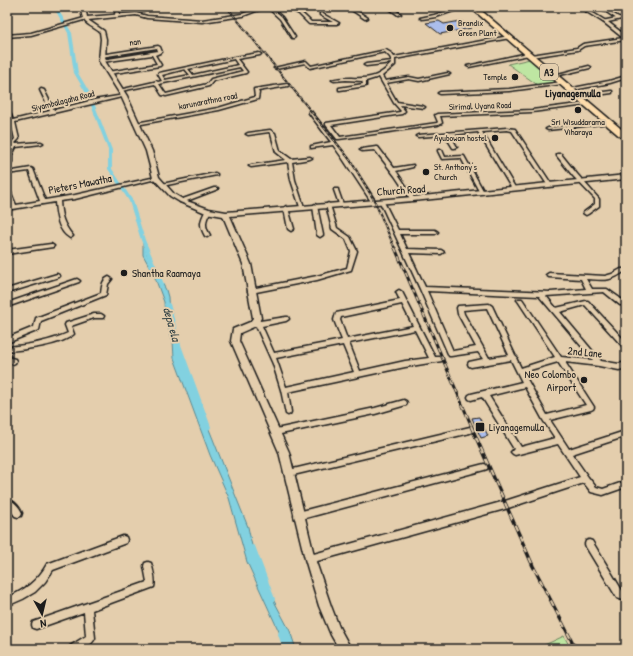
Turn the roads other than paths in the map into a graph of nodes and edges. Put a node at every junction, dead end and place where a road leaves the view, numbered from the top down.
1 (83, 7) edge
2 (118, 7) edge
3 (265, 7) edge
4 (269, 7) edge
5 (288, 7) edge
6 (349, 7) edge
7 (389, 7) edge
8 (463, 7) edge
9 (585, 7) edge
10 (601, 7) edge
11 (477, 8) edge
12 (321, 14) dead end
13 (399, 14) dead end
14 (117, 15) junction
15 (626, 17) edge
16 (366, 18) dead end
17 (422, 18) dead end
18 (618, 18) junction
19 (84, 19) junction
20 (604, 21) junction
21 (7, 36) edge
22 (293, 37) dead end
23 (508, 37) junction
24 (626, 38) edge
25 (153, 54) junction
26 (259, 54) dead end
27 (531, 55) junction
28 (235, 58) junction
29 (102, 59) junction
30 (394, 60) junction
31 (366, 65) dead end
32 (241, 66) junction
33 (468, 66) dead end
34 (589, 67) dead end
35 (186, 68) junction
36 (276, 68) dead end
37 (109, 73) junction
38 (448, 74) dead end
39 (556, 75) junction
40 (192, 76) junction
41 (380, 76) junction
42 (626, 77) edge
43 (334, 80) dead end
44 (364, 80) junction
45 (164, 81) junction
46 (156, 82) junction
47 (384, 82) junction
48 (562, 83) junction
49 (287, 85) dead end
50 (340, 89) dead end
51 (573, 89) junction
52 (42, 90) dead end
53 (121, 90) junction
54 (611, 92) dead end
55 (440, 93) dead end
56 (124, 96) junction
57 (582, 96) junction
58 (396, 103) junction
59 (586, 104) junction
60 (423, 107) dead end
61 (7, 110) edge
62 (52, 111) junction
63 (310, 112) dead end
64 (10, 122) edge
65 (608, 122) junction
66 (136, 124) junction
67 (548, 129) dead end
68 (480, 130) junction
69 (248, 134) dead end
70 (447, 134) junction
71 (626, 134) edge
72 (418, 136) dead end
73 (626, 137) edge
74 (41, 143) dead end
75 (334, 143) junction
76 (14, 146) junction
77 (313, 147) dead end
78 (455, 147) dead end
79 (362, 150) dead end
80 (440, 151) dead end
81 (559, 155) dead end
82 (310, 158) dead end
83 (290, 161) junction
84 (7, 163) edge
85 (251, 166) dead end
86 (411, 166) dead end
87 (393, 170) junction
88 (7, 173) edge
89 (215, 174) dead end
90 (626, 177) edge
91 (156, 178) junction
92 (582, 182) junction
93 (162, 185) junction
94 (550, 186) junction
95 (7, 188) edge
96 (216, 189) dead end
97 (514, 189) junction
98 (336, 190) dead end
99 (482, 192) junction
100 (413, 199) junction
101 (57, 200) junction
102 (182, 201) junction
103 (43, 202) junction
104 (374, 202) junction
105 (382, 202) junction
106 (341, 204) junction
107 (328, 205) junction
108 (315, 206) junction
109 (14, 207) junction
110 (302, 207) junction
111 (7, 208) edge
112 (286, 208) junction
113 (208, 211) junction
114 (586, 213) dead end
115 (226, 214) junction
116 (291, 229) dead end
117 (397, 232) junction
118 (435, 232) dead end
119 (207, 235) dead end
120 (320, 235) dead end
121 (70, 236) dead end
122 (51, 246) dead end
123 (405, 251) junction
124 (7, 252) edge
125 (441, 252) dead end
126 (623, 270) dead end
127 (549, 275) dead end
128 (57, 276) dead end
129 (583, 278) junction
130 (109, 279) dead end
131 (78, 281) dead end
132 (423, 289) junction
133 (7, 291) edge
134 (251, 291) junction
135 (590, 291) junction
136 (399, 292) dead end
137 (541, 294) junction
138 (520, 300) dead end
139 (403, 302) junction
140 (625, 304) edge
141 (7, 305) edge
142 (555, 311) junction
143 (101, 316) dead end
144 (286, 319) dead end
145 (258, 322) junction
146 (416, 328) junction
147 (7, 341) edge
148 (346, 342) junction
149 (626, 346) edge
150 (480, 349) junction
151 (8, 352) edge
152 (273, 356) junction
153 (514, 357) junction
154 (558, 360) junction
155 (13, 361) dead end
156 (487, 361) junction
157 (599, 363) junction
158 (471, 364) dead end
159 (626, 365) edge
160 (519, 371) junction
161 (358, 374) junction
162 (526, 384) junction
163 (284, 390) junction
164 (484, 394) junction
165 (471, 398) dead end
166 (404, 403) dead end
167 (288, 412) dead end
168 (545, 418) junction
169 (470, 430) dead end
170 (276, 432) junction
171 (622, 435) dead end
172 (560, 440) junction
173 (568, 452) junction
174 (484, 467) dead end
175 (289, 473) junction
176 (585, 479) junction
177 (626, 484) edge
178 (7, 505) edge
179 (18, 514) dead end
180 (298, 516) junction
181 (124, 540) dead end
182 (589, 544) dead end
183 (310, 559) junction
184 (148, 566) dead end
185 (626, 597) edge
186 (7, 602) edge
187 (88, 607) junction
188 (36, 625) dead end
189 (74, 649) edge
190 (345, 649) edge

1 - 19 street
2 - 14 street
3 - 14 street
4 - 22 street
5 - 12 street
6 - 16 street
7 - 13 street
8 - 17 street
9 - 20 street
10 - 18 street
11 - 23 highway, A3
11 - 27 highway, A3
14 - 19 street
15 - 18 street
18 - 20 street
19 - 21 street
19 - 29 street
20 - 24 street
23 - 27 highway, A3
23 - 30 street
24 - 27 street
25 - 29 street
25 - 29 street, nan
25 - 37 street
26 - 28 street
27 - 33 street
27 - 39 highway, A3
27 - 48 highway, A3
28 - 32 street
28 - 35 street
29 - 37 street
30 - 31 street
30 - 36 street
30 - 41 street
32 - 40 street
32 - 46 street
34 - 39 street
35 - 40 street
35 - 45 street
37 - 53 street
38 - 47 street
39 - 51 highway, A3
40 - 45 street
41 - 44 street
41 - 47 street
42 - 51 street
43 - 44 street
44 - 50 street
45 - 46 street
46 - 53 street
47 - 58 street
48 - 55 street
48 - 59 highway, A3
49 - 66 street, karunarathna road
51 - 57 highway, A3
52 - 62 street
53 - 56 street
54 - 57 street
56 - 62 street, Siyambalagaha Road
56 - 66 street
57 - 71 highway, A3
58 - 59 street, Sirimal Uyana Road
58 - 60 street
59 - 65 highway, A3
61 - 64 street
62 - 64 street, Siyambalagaha Road
63 - 75 street
64 - 76 street
65 - 67 street
65 - 73 highway, A3
66 - 91 street
68 - 70 street
68 - 94 street
68 - 97 street
69 - 83 street
70 - 72 street
70 - 78 street
74 - 76 street
75 - 77 street
75 - 104 street
76 - 84 street
79 - 87 street
80 - 99 street
81 - 92 street
82 - 83 street
83 - 85 street
83 - 110 street
86 - 87 street
87 - 100 street
88 - 103 street
89 - 93 street
90 - 92 street, Church Road
91 - 93 street, Church Road
91 - 101 street, Pieters Mawatha
92 - 94 street, Church Road
92 - 114 street
93 - 102 street, Church Road
94 - 97 street, Church Road
95 - 109 street
96 - 102 street
97 - 99 street, Church Road
98 - 106 street
99 - 100 street, Church Road
100 - 105 street, Church Road
101 - 103 street, Pieters Mawatha
101 - 121 street
102 - 113 street, Church Road
103 - 109 street, Pieters Mawatha
104 - 105 street, Church Road
104 - 106 street, Church Road
105 - 117 street
106 - 107 street, Church Road
107 - 108 street, Church Road
107 - 134 street
108 - 110 street, Church Road
108 - 120 street
109 - 111 street, Pieters Mawatha
110 - 112 street, Church Road
112 - 115 street, Church Road
112 - 116 street
113 - 115 street, Church Road
113 - 119 street
115 - 134 street
117 - 118 street
117 - 123 street
122 - 124 street
123 - 125 street
123 - 132 street
126 - 129 street
127 - 129 street
128 - 133 street
129 - 135 street
130 - 147 street
131 - 141 street
132 - 137 street
132 - 150 street
134 - 145 street
135 - 137 street
135 - 140 street
136 - 139 street
137 - 142 street
138 - 154 street
139 - 146 street
139 - 148 street
142 - 149 street
142 - 157 street
143 - 151 street
144 - 145 street
145 - 152 street
145 - 170 street
146 - 148 street
146 - 161 street
148 - 152 street
148 - 161 street
150 - 153 street
150 - 156 street
151 - 155 street
152 - 163 street
153 - 156 street
153 - 160 street
154 - 157 street, 2nd Lane
154 - 160 street, 2nd Lane
154 - 168 street
156 - 158 street
157 - 159 street, 2nd Lane
160 - 162 street
161 - 163 street
162 - 164 street
162 - 168 street
163 - 167 street
164 - 165 street
164 - 172 street
166 - 170 street
168 - 172 street
169 - 175 street
170 - 175 street
171 - 173 street
172 - 173 street
173 - 176 street
174 - 180 street
175 - 180 street
176 - 177 street
176 - 183 street
178 - 179 street
180 - 183 street
181 - 186 street
182 - 185 street
183 - 190 street
184 - 187 street
187 - 188 street
187 - 189 street

